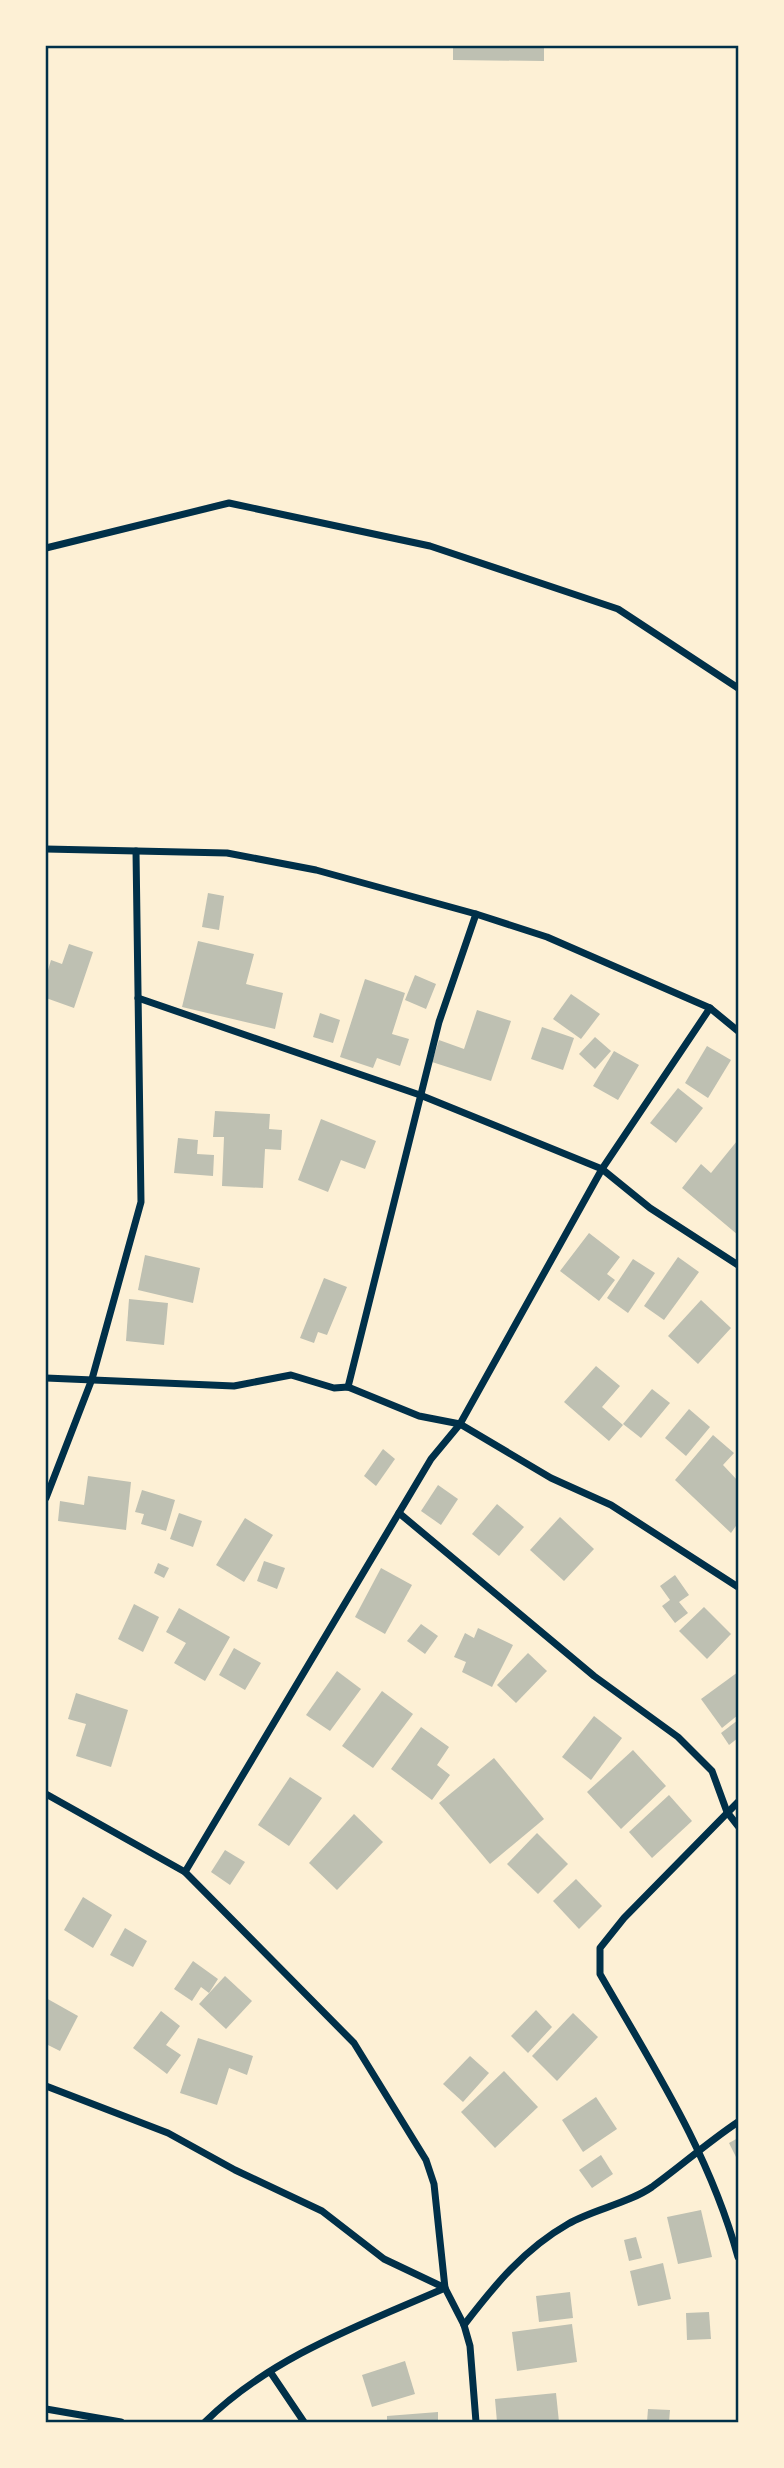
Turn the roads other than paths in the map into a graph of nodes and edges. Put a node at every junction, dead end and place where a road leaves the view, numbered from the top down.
1 (46, 548) edge
2 (738, 688) edge
3 (46, 849) edge
4 (136, 851) junction
5 (475, 914) junction
6 (138, 998) junction
7 (710, 1007) junction
8 (738, 1031) edge
9 (420, 1095) junction
10 (601, 1169) junction
11 (738, 1265) edge
12 (46, 1378) edge
13 (92, 1379) junction
14 (348, 1387) junction
15 (460, 1424) junction
16 (46, 1498) edge
17 (400, 1513) junction
18 (738, 1587) edge
19 (46, 1794) edge
20 (738, 1801) edge
21 (727, 1812) junction
22 (738, 1826) edge
23 (186, 1872) junction
24 (46, 2086) edge
25 (738, 2123) edge
26 (699, 2148) junction
27 (738, 2257) edge
28 (445, 2288) junction
29 (464, 2325) junction
30 (271, 2373) junction
31 (46, 2409) edge
32 (121, 2423) edge
33 (205, 2423) edge
34 (304, 2423) edge
35 (476, 2423) edge

1 - 2 street
3 - 4 street
4 - 5 street
4 - 6 street
5 - 7 street
5 - 9 street
6 - 9 street
6 - 13 street
7 - 8 street
7 - 10 street
9 - 10 street
9 - 14 street
10 - 11 street
10 - 15 street
12 - 13 street
13 - 14 street
13 - 16 street
14 - 15 street
15 - 17 street
15 - 18 street
17 - 21 street
17 - 23 street
19 - 23 street
20 - 21 street
21 - 22 street
21 - 26 street
23 - 28 street
24 - 28 street
25 - 26 street
26 - 27 street
26 - 29 street
28 - 29 street
28 - 30 street
29 - 35 street
30 - 33 street
30 - 34 street
31 - 32 street

